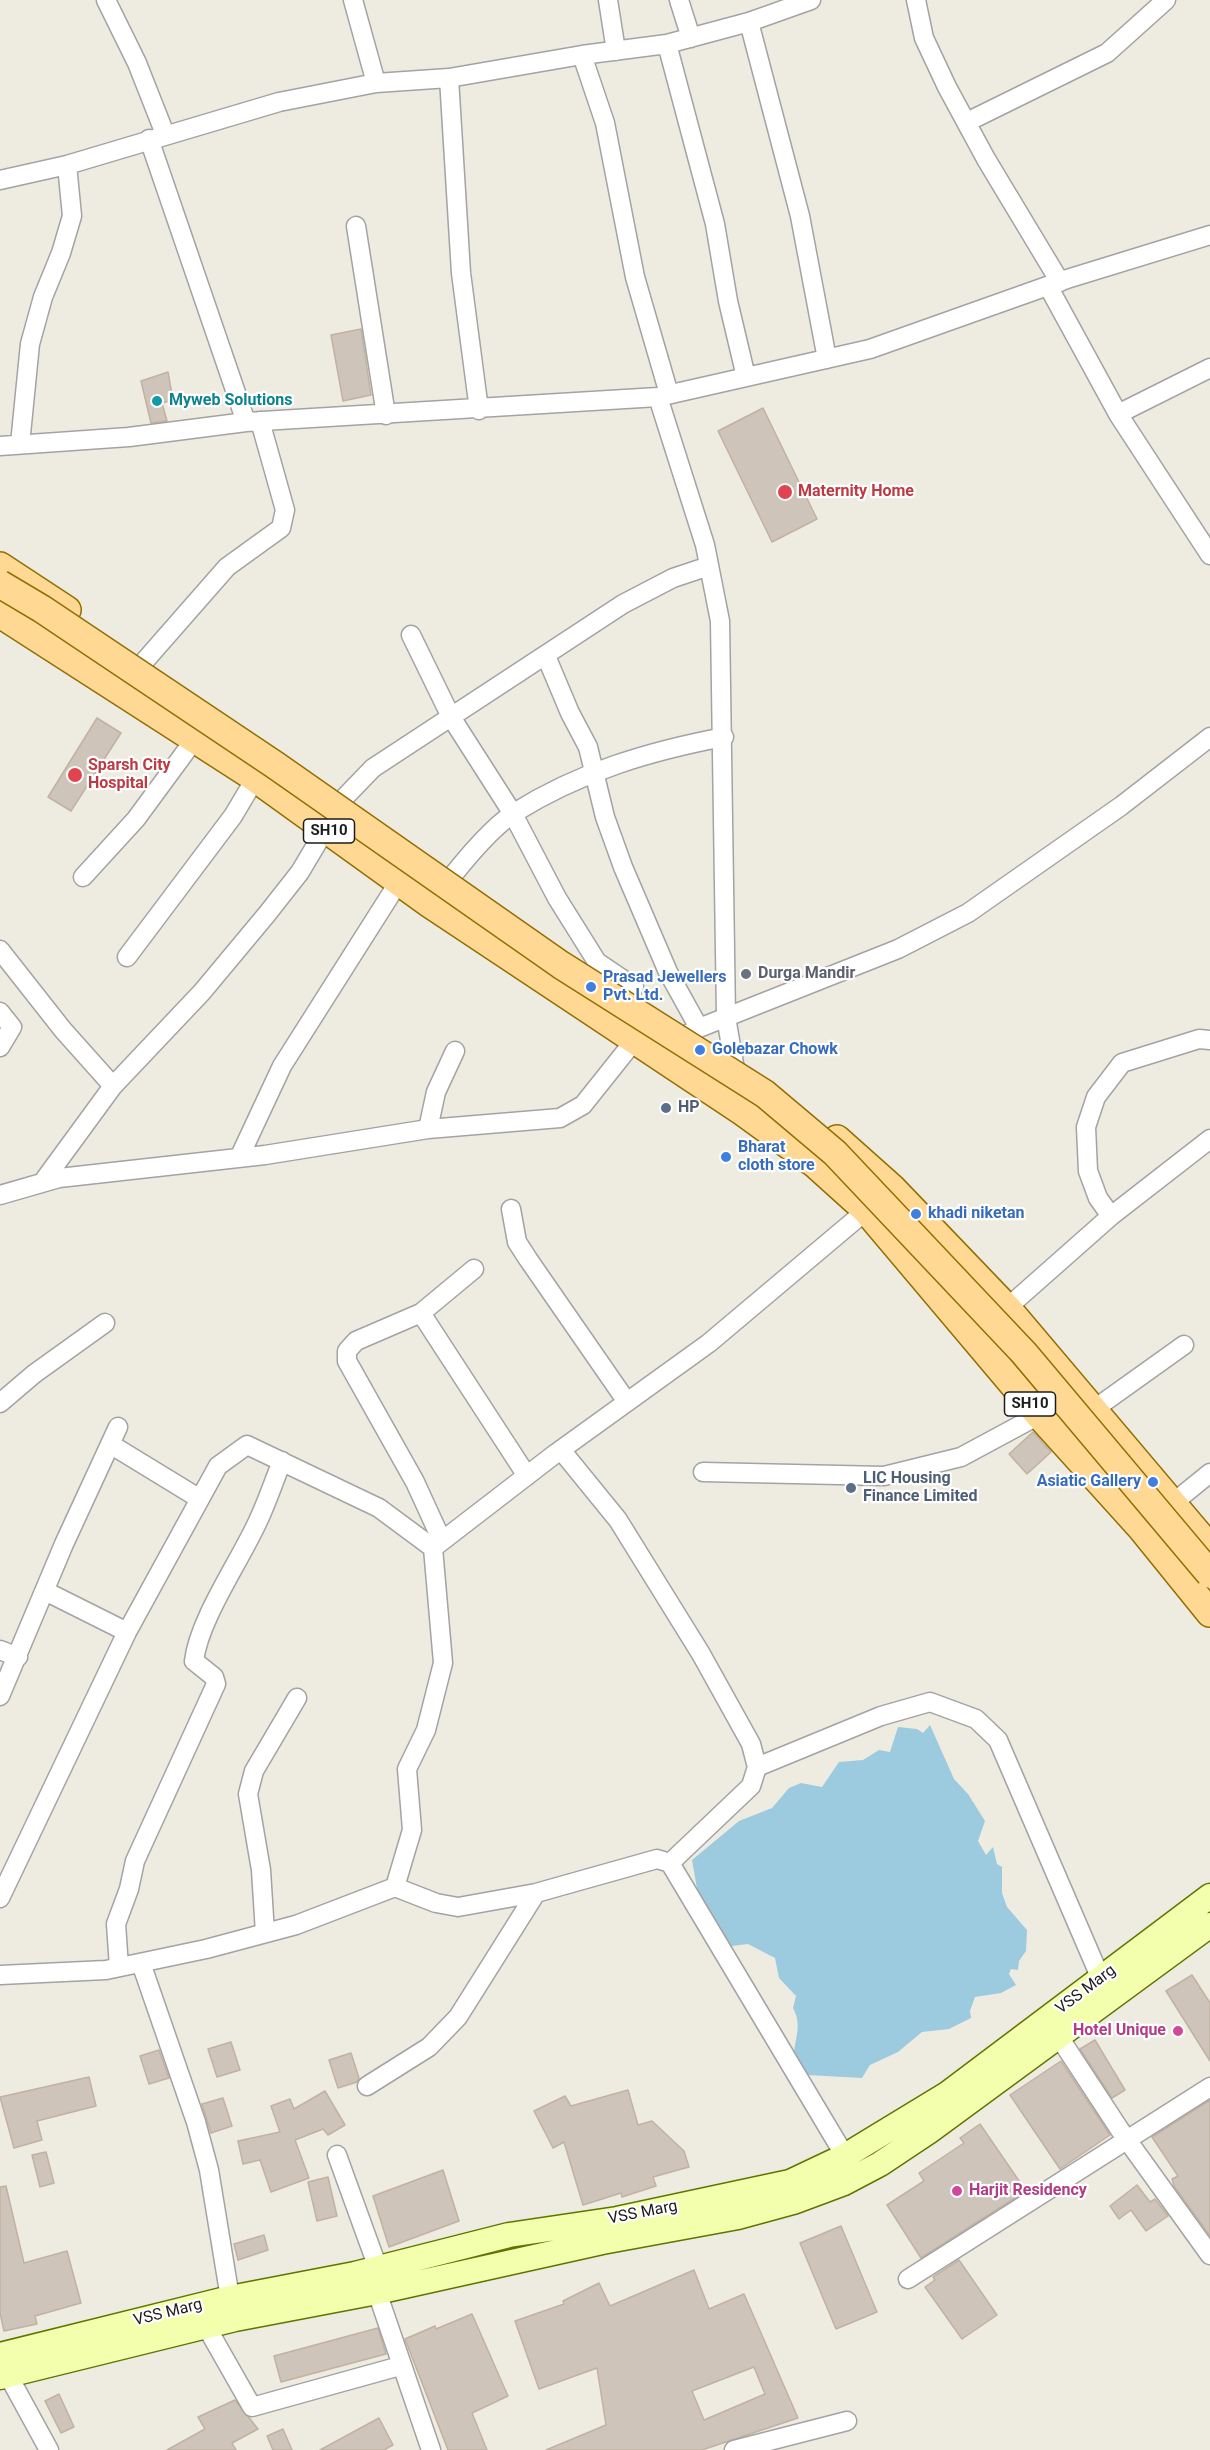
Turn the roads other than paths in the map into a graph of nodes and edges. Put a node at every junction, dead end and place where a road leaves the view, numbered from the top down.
1 (106, 0) edge
2 (353, 0) edge
3 (608, 0) edge
4 (680, 0) edge
5 (811, 0) edge
6 (916, 0) edge
7 (1166, 0) edge
8 (749, 22) junction
9 (691, 38) junction
10 (667, 44) junction
11 (616, 51) junction
12 (582, 55) junction
13 (449, 78) junction
14 (376, 83) junction
15 (967, 122) junction
16 (157, 137) junction
17 (67, 165) junction
18 (0, 180) edge
19 (356, 226) dead end
20 (1210, 235) edge
21 (1054, 284) junction
22 (827, 359) junction
23 (1210, 368) edge
24 (746, 377) junction
25 (664, 396) junction
26 (479, 410) junction
27 (1118, 414) junction
28 (386, 415) junction
29 (253, 421) junction
30 (20, 444) junction
31 (0, 446) edge
32 (1210, 555) edge
33 (0, 566) edge
34 (710, 566) junction
35 (0, 584) edge
36 (0, 614) edge
37 (411, 635) dead end
38 (546, 656) junction
39 (144, 662) junction
40 (117, 692) junction
41 (214, 710) junction
42 (451, 717) junction
43 (724, 737) junction
44 (1210, 737) edge
45 (195, 740) junction
46 (274, 750) junction
47 (593, 772) junction
48 (255, 778) junction
49 (344, 798) junction
50 (513, 814) junction
51 (327, 829) junction
52 (418, 852) junction
53 (452, 876) junction
54 (83, 877) dead end
55 (399, 882) junction
56 (430, 904) junction
57 (0, 950) edge
58 (127, 957) dead end
59 (629, 996) junction
60 (0, 1012) edge
61 (726, 1017) junction
62 (612, 1025) junction
63 (694, 1030) junction
64 (1210, 1040) edge
65 (0, 1047) edge
66 (644, 1047) junction
67 (455, 1051) dead end
68 (734, 1059) junction
69 (113, 1086) junction
70 (743, 1112) junction
71 (428, 1129) junction
72 (1210, 1139) edge
73 (239, 1158) junction
74 (42, 1183) junction
75 (892, 1188) junction
76 (0, 1195) edge
77 (511, 1209) dead end
78 (866, 1210) junction
79 (1111, 1216) junction
80 (474, 1269) dead end
81 (1007, 1308) junction
82 (421, 1313) junction
83 (105, 1323) dead end
84 (972, 1337) junction
85 (1184, 1345) dead end
86 (627, 1402) junction
87 (0, 1403) edge
88 (1093, 1410) junction
89 (1039, 1415) junction
90 (561, 1450) junction
91 (282, 1461) junction
92 (703, 1472) dead end
93 (1210, 1473) edge
94 (527, 1476) junction
95 (200, 1499) junction
96 (1173, 1503) junction
97 (438, 1545) junction
98 (1210, 1548) edge
99 (1210, 1574) edge
100 (45, 1591) junction
101 (1210, 1613) edge
102 (127, 1632) junction
103 (0, 1650) edge
104 (18, 1657) junction
105 (0, 1696) edge
106 (297, 1698) dead end
107 (757, 1767) junction
108 (670, 1863) junction
109 (395, 1887) junction
110 (536, 1893) junction
111 (1210, 1896) edge
112 (0, 1899) edge
113 (1210, 1925) edge
114 (264, 1933) junction
115 (141, 1963) junction
116 (119, 1967) junction
117 (0, 1975) edge
118 (1101, 1979) junction
119 (1059, 2037) junction
120 (368, 2086) dead end
121 (1210, 2087) edge
122 (1130, 2140) junction
123 (337, 2155) dead end
124 (845, 2156) junction
125 (792, 2192) junction
126 (732, 2207) junction
127 (1210, 2255) edge
128 (378, 2268) junction
129 (908, 2279) dead end
130 (363, 2287) junction
131 (230, 2298) junction
132 (206, 2326) junction
133 (400, 2366) junction
134 (3, 2369) edge
135 (847, 2421) dead end
136 (760, 2447) edge
137 (49, 2450) edge
138 (431, 2450) edge
139 (734, 2450) edge

1 - 16 street
2 - 14 street
3 - 11 street
4 - 9 street
5 - 8 street
6 - 15 street
7 - 15 street
8 - 9 street
8 - 22 street
9 - 10 street
10 - 11 street
10 - 24 street
11 - 12 street
12 - 13 street
12 - 25 street
13 - 14 street
13 - 26 street
14 - 16 street
15 - 21 street
16 - 17 street
16 - 29 street
17 - 18 street
17 - 30 street
19 - 28 street
20 - 21 street
21 - 22 street
21 - 27 street
22 - 24 street
23 - 27 street
24 - 25 street
25 - 26 street
25 - 34 street
26 - 28 street
27 - 32 street
28 - 29 street
29 - 30 street
29 - 39 street
30 - 31 street
33 - 39 main road
34 - 38 street
34 - 43 street
35 - 99 main road, bridge
36 - 40 main road, SH10
37 - 42 street
38 - 42 street
38 - 47 street
39 - 40 street
39 - 41 main road
40 - 45 main road, SH10
41 - 45 street
41 - 46 main road
42 - 49 street
42 - 50 street
43 - 47 street
43 - 61 street
44 - 61 street
45 - 48 main road, SH10
45 - 54 street
46 - 48 street
46 - 49 main road
47 - 50 street
47 - 63 street
48 - 51 main road, SH10
48 - 58 street
49 - 51 street
49 - 52 main road
50 - 53 street
50 - 59 street
51 - 55 main road, SH10
51 - 69 street
52 - 53 main road
52 - 55 street
53 - 56 street
53 - 59 main road
55 - 56 main road, SH10
55 - 73 street
56 - 62 main road, SH10
57 - 69 street
59 - 62 street
59 - 63 main road
60 - 65 street
61 - 63 street
61 - 68 street
62 - 66 main road, SH10
63 - 66 street
63 - 68 main road
64 - 79 street
66 - 70 main road, SH10
66 - 71 street
67 - 71 street
68 - 70 street
68 - 75 main road
69 - 74 street
70 - 78 main road, SH10
71 - 73 street
72 - 79 street
73 - 74 street
74 - 76 street
75 - 78 street
75 - 81 main road
77 - 86 street
78 - 84 main road, SH10
78 - 86 street
79 - 81 street
80 - 82 street
81 - 84 street
81 - 88 main road
82 - 94 street
82 - 97 street
83 - 87 street
84 - 89 main road, SH10
85 - 88 street
86 - 90 street
88 - 96 main road
89 - 92 street
89 - 101 main road, SH10
90 - 94 street
90 - 107 street
91 - 95 street
91 - 97 street
91 - 116 street
93 - 96 street
94 - 97 street
95 - 100 street
95 - 102 street
96 - 98 main road
97 - 109 street
100 - 102 street
100 - 104 street
102 - 112 street
103 - 104 street
104 - 105 street
106 - 114 street
107 - 108 street
107 - 118 street
108 - 110 street
108 - 124 street
109 - 110 street
109 - 114 street
110 - 120 street
111 - 118 main road, VSS Marg
113 - 119 main road
114 - 115 street
115 - 116 street
115 - 131 street
116 - 117 street
118 - 124 main road, VSS Marg
119 - 122 street
119 - 125 main road
121 - 122 street
122 - 127 street
122 - 129 street
123 - 128 street
124 - 125 main road, VSS Marg
125 - 126 main road, VSS Marg
126 - 128 main road, VSS Marg
126 - 130 main road
128 - 130 main road, VSS Marg
130 - 131 main road, VSS Marg
130 - 132 main road
130 - 133 street
131 - 134 main road, VSS Marg
132 - 133 street
132 - 134 main road
133 - 138 street
134 - 137 street
135 - 136 street
136 - 139 street

